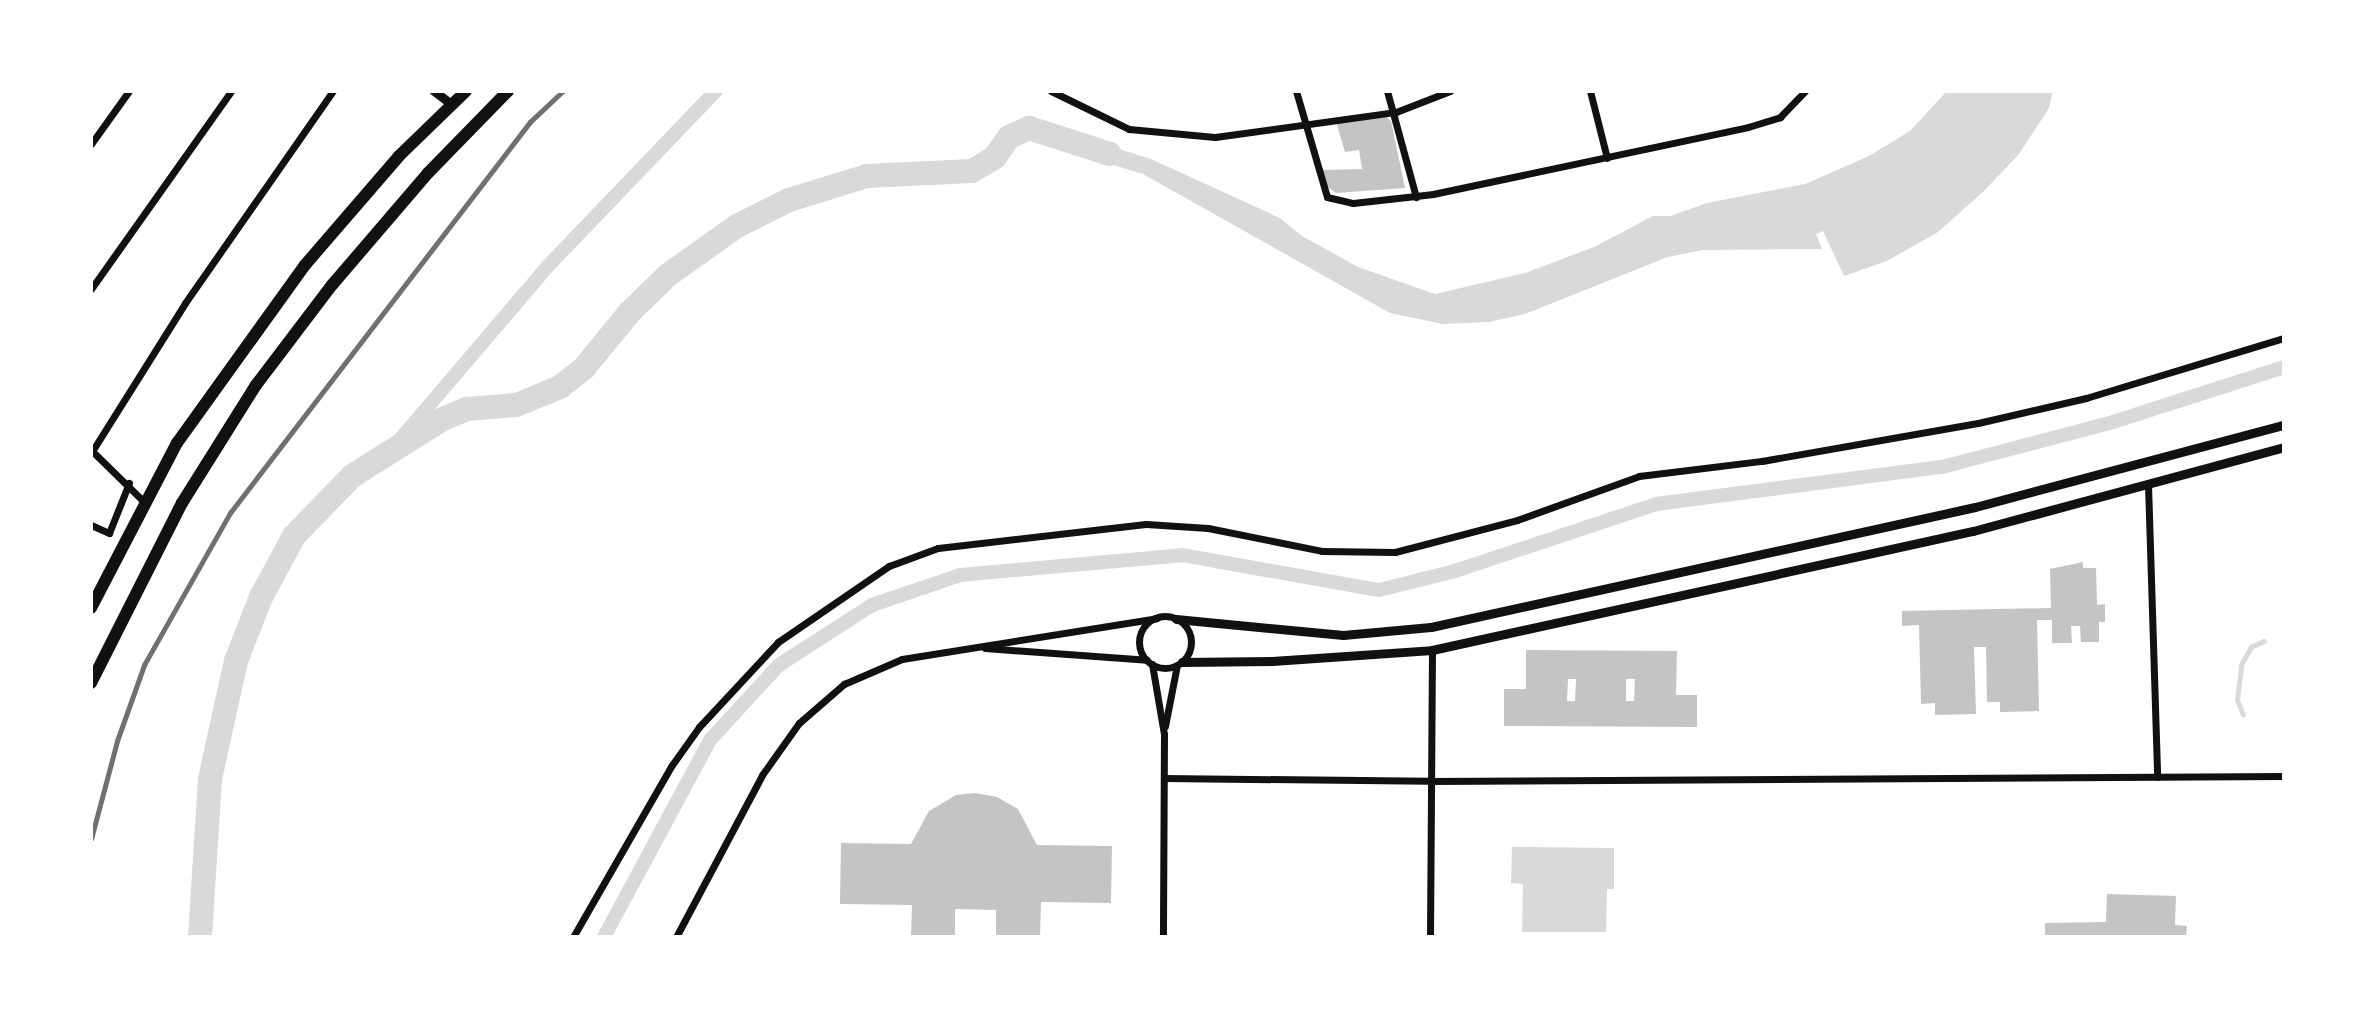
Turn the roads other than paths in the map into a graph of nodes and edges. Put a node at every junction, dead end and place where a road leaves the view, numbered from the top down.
1 (129, 91) edge
2 (232, 91) edge
3 (333, 91) edge
4 (434, 91) edge
5 (442, 91) edge
6 (466, 91) edge
7 (508, 91) edge
8 (1051, 91) edge
9 (1296, 91) edge
10 (1387, 91) edge
11 (1450, 91) edge
12 (1590, 91) edge
13 (1805, 91) edge
14 (451, 104) junction
15 (1396, 112) junction
16 (1308, 122) junction
17 (91, 144) edge
18 (1608, 158) junction
19 (1416, 197) junction
20 (91, 289) edge
21 (2284, 338) edge
22 (2284, 425) edge
23 (2284, 447) edge
24 (91, 451) edge
25 (129, 483) junction
26 (2148, 484) junction
27 (143, 500) junction
28 (91, 525) edge
29 (91, 608) edge
30 (1157, 618) junction
31 (1176, 619) junction
32 (974, 646) junction
33 (1432, 650) junction
34 (1149, 662) junction
35 (1179, 664) junction
36 (91, 683) edge
37 (1164, 734) junction
38 (2284, 775) edge
39 (2157, 777) junction
40 (1164, 778) junction
41 (1429, 781) junction
42 (573, 937) edge
43 (676, 937) edge
44 (1163, 937) edge
45 (1430, 937) edge

1 - 17 street
2 - 20 street
3 - 24 street
4 - 14 street
5 - 14 street
6 - 14 highway
7 - 36 highway
8 - 16 street
9 - 16 street
10 - 15 street
11 - 15 street
12 - 18 street
13 - 18 street
14 - 27 highway
15 - 16 street
15 - 19 street
16 - 19 street
18 - 19 street
21 - 42 street
22 - 31 street
23 - 26 street
24 - 25 street
25 - 27 street
25 - 28 street
26 - 33 street
26 - 39 street
27 - 29 highway
30 - 31 street
30 - 32 street
30 - 34 street
31 - 35 street
32 - 34 street
32 - 43 street
33 - 35 street
33 - 41 street
34 - 35 street
34 - 37 street
35 - 37 street
37 - 40 street
38 - 39 street
39 - 41 street
40 - 41 street
40 - 44 street
41 - 45 street

